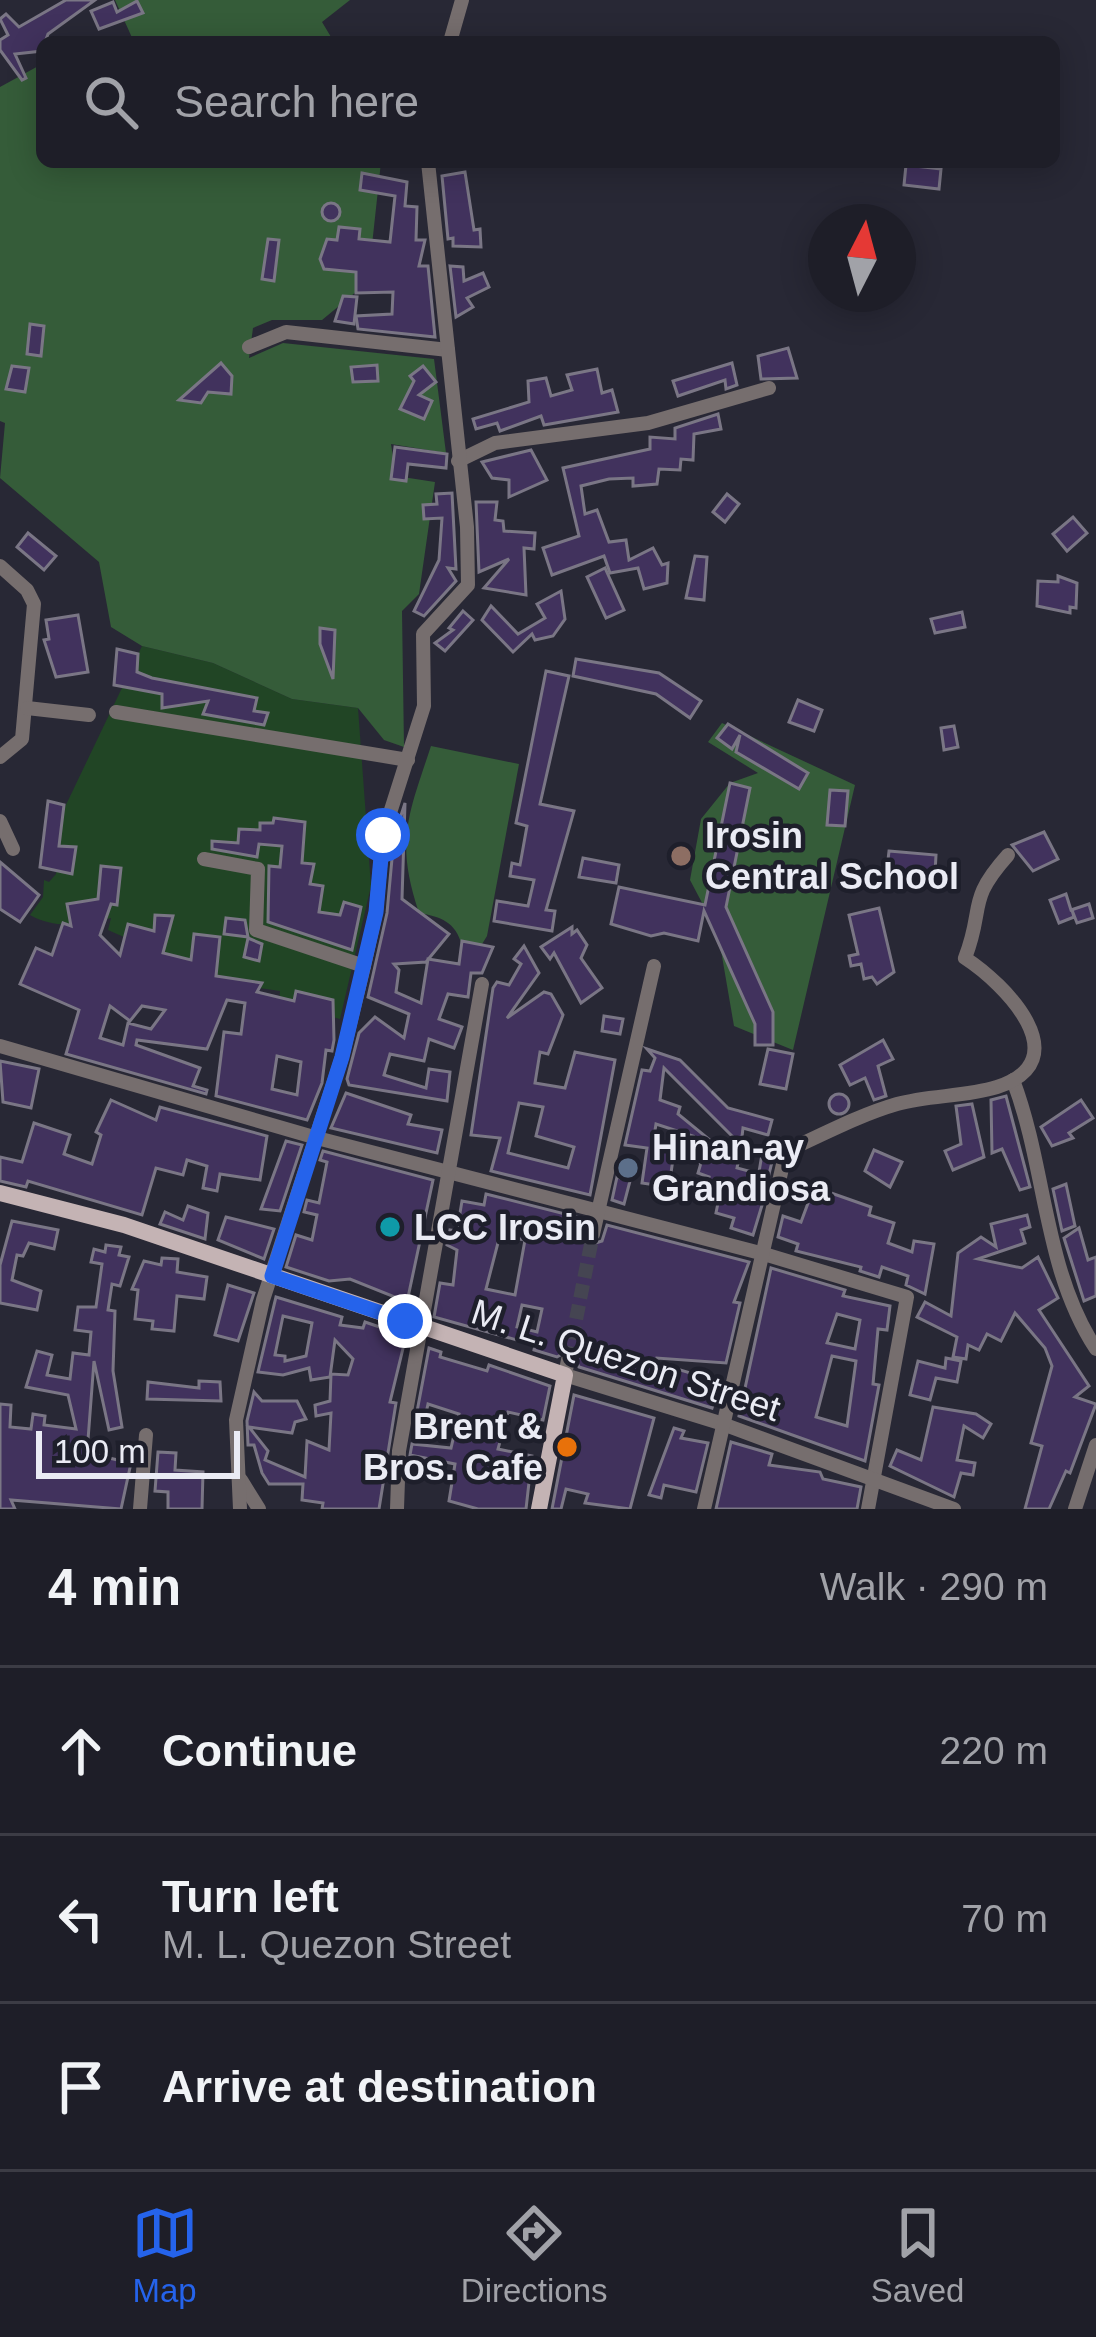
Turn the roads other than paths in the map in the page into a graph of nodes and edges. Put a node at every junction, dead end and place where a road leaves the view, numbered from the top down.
1 (462, 0) edge
2 (452, 36) edge
3 (429, 168) edge
4 (249, 346) dead end
5 (448, 350) junction
6 (770, 388) dead end
7 (458, 461) junction
8 (0, 566) edge
9 (27, 708) junction
10 (116, 712) dead end
11 (89, 715) dead end
12 (0, 757) edge
13 (408, 760) junction
14 (0, 821) edge
15 (13, 849) dead end
16 (1008, 855) dead end
17 (204, 859) dead end
18 (364, 966) junction
19 (654, 966) dead end
20 (482, 984) dead end
21 (0, 1046) edge
22 (1013, 1080) junction
23 (317, 1138) junction
24 (449, 1172) junction
25 (0, 1193) edge
26 (598, 1210) junction
27 (593, 1234) tunnel mouth
28 (764, 1254) junction
29 (272, 1276) junction
30 (421, 1326) junction
31 (1096, 1349) edge
32 (566, 1367) junction
33 (720, 1423) junction
34 (146, 1435) dead end
35 (1096, 1445) edge
36 (238, 1475) junction
37 (873, 1480) junction
38 (140, 1509) edge
39 (240, 1509) edge
40 (259, 1509) edge
41 (397, 1509) edge
42 (538, 1509) edge
43 (704, 1509) edge
44 (868, 1509) edge
45 (954, 1509) edge
46 (1075, 1509) edge

1 - 2 street
3 - 5 street
4 - 5 street
5 - 7 street
6 - 7 street
7 - 13 street
8 - 9 street
9 - 11 street
9 - 12 street
10 - 13 street
13 - 18 street
14 - 15 street
16 - 22 street
17 - 18 street
18 - 23 street
19 - 26 street
20 - 24 street
21 - 23 street
22 - 28 street
22 - 31 street
23 - 24 street
23 - 29 street
24 - 26 street
24 - 30 street
25 - 29 main road, M. L. Quezon Street
26 - 27 street
26 - 28 street
28 - 33 street
28 - 37 street
29 - 30 main road, M. L. Quezon Street
29 - 36 street
30 - 32 main road, M. L. Quezon Street
30 - 41 street
32 - 33 street, M. L. Quezon Street
32 - 42 main road
33 - 37 street, M. L. Quezon Street
33 - 43 street
34 - 38 street
35 - 46 street
36 - 39 street
36 - 40 street
37 - 44 street
37 - 45 street, M. L. Quezon Street

